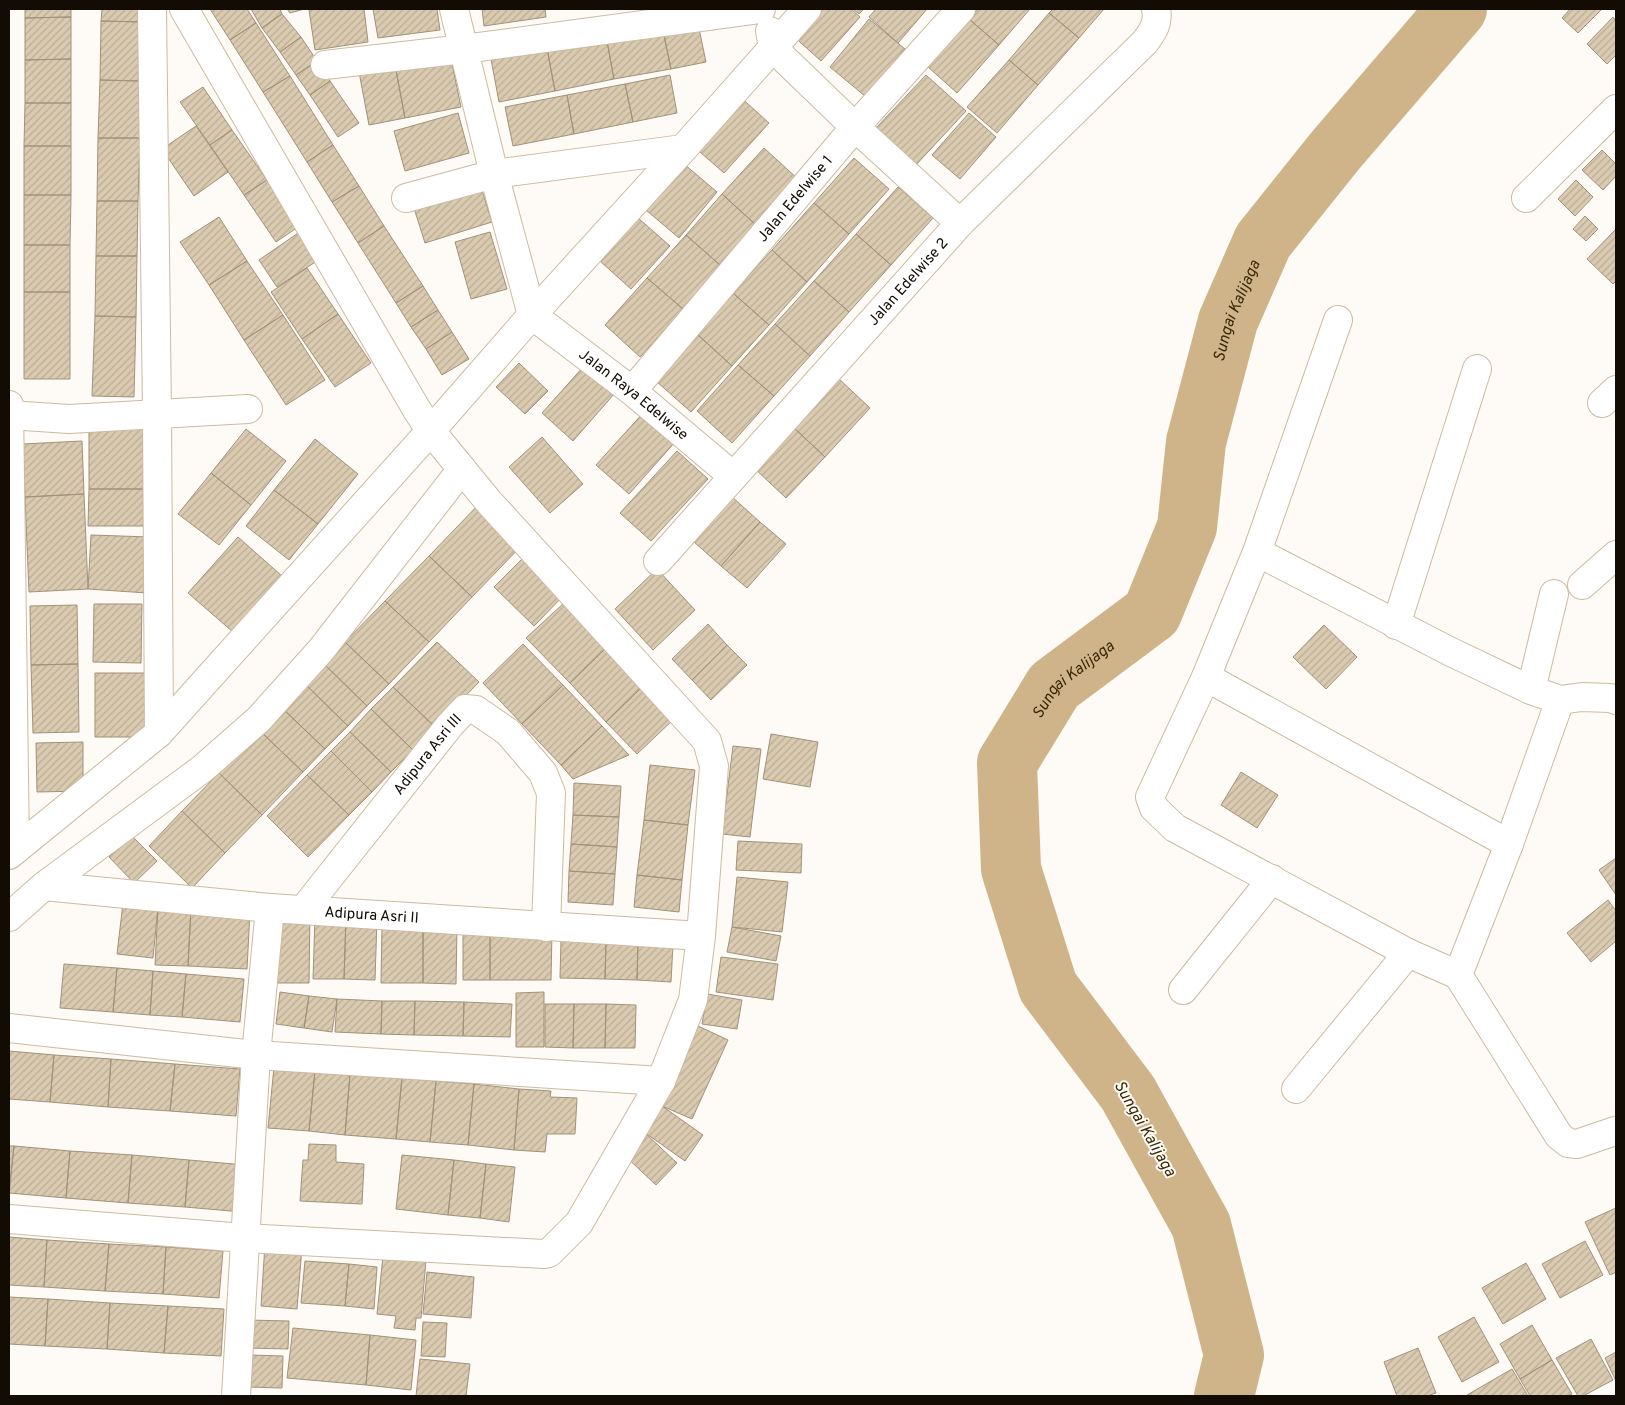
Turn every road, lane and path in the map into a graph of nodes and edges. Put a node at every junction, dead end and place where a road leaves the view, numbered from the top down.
1 (152, 9) edge
2 (184, 9) edge
3 (454, 9) edge
4 (761, 9) edge
5 (766, 9) edge
6 (807, 9) edge
7 (961, 9) edge
8 (1156, 9) edge
9 (773, 48) junction
10 (464, 49) junction
11 (325, 65) dead end
12 (1616, 108) edge
13 (856, 127) junction
14 (682, 149) junction
15 (494, 174) junction
16 (406, 198) dead end
17 (1526, 198) dead end
18 (960, 223) junction
19 (532, 315) junction
20 (1338, 320) dead end
21 (1477, 369) dead end
22 (632, 391) junction
23 (9, 405) edge
24 (248, 409) dead end
25 (157, 414) junction
26 (9, 415) edge
27 (430, 430) junction
28 (462, 469) junction
29 (733, 476) junction
30 (1256, 552) junction
31 (1616, 555) edge
32 (658, 561) dead end
33 (1582, 585) dead end
34 (1554, 594) dead end
35 (1396, 625) junction
36 (1206, 677) junction
37 (1531, 690) junction
38 (1560, 700) junction
39 (1616, 700) edge
40 (159, 733) junction
41 (1509, 844) junction
42 (12, 852) edge
43 (1272, 879) junction
44 (44, 886) junction
45 (270, 908) junction
46 (304, 909) junction
47 (9, 917) edge
48 (546, 927) junction
49 (701, 936) junction
50 (1408, 953) junction
51 (1458, 975) junction
52 (1184, 990) dead end
53 (9, 1028) edge
54 (256, 1055) junction
55 (660, 1081) junction
56 (1296, 1089) dead end
57 (1615, 1131) dead end
58 (9, 1219) edge
59 (244, 1238) junction
60 (236, 1396) edge

1 - 25 street
2 - 27 street
3 - 10 street
4 - 10 street
5 - 9 street
6 - 9 street
7 - 13 street, Jalan Edelwise 1
8 - 18 street, Jalan Edelwise 2
9 - 13 street
9 - 14 street
10 - 11 street
10 - 15 street
12 - 17 street
13 - 18 street
13 - 22 street, Jalan Edelwise 1
14 - 15 street
14 - 19 street
15 - 16 street
15 - 19 street
18 - 29 street, Jalan Edelwise 2
19 - 22 street, Jalan Raya Edelwise
19 - 27 street
20 - 30 street
21 - 35 street
22 - 29 street, Jalan Raya Edelwise
23 - 26 street
24 - 25 street
25 - 26 street
25 - 40 street
26 - 42 street
27 - 28 street
27 - 40 street
28 - 44 street
28 - 49 street
29 - 32 street, Jalan Edelwise 2
30 - 35 street
30 - 36 street
31 - 33 street
34 - 37 street
35 - 37 street
36 - 41 street
36 - 43 street
37 - 38 street
38 - 39 street
38 - 41 street
40 - 42 street
41 - 51 street
43 - 50 street
43 - 52 street
44 - 45 street, Adipura Asri II
44 - 47 street
45 - 46 street, Adipura Asri II
45 - 54 street
46 - 48 street, Adipura Asri II
46 - 48 street, Adipura Asri III
48 - 49 street, Adipura Asri II
49 - 55 street
50 - 51 street
50 - 56 street
51 - 57 street
53 - 54 street
54 - 55 street
54 - 59 street
55 - 59 street
58 - 59 street
59 - 60 street

